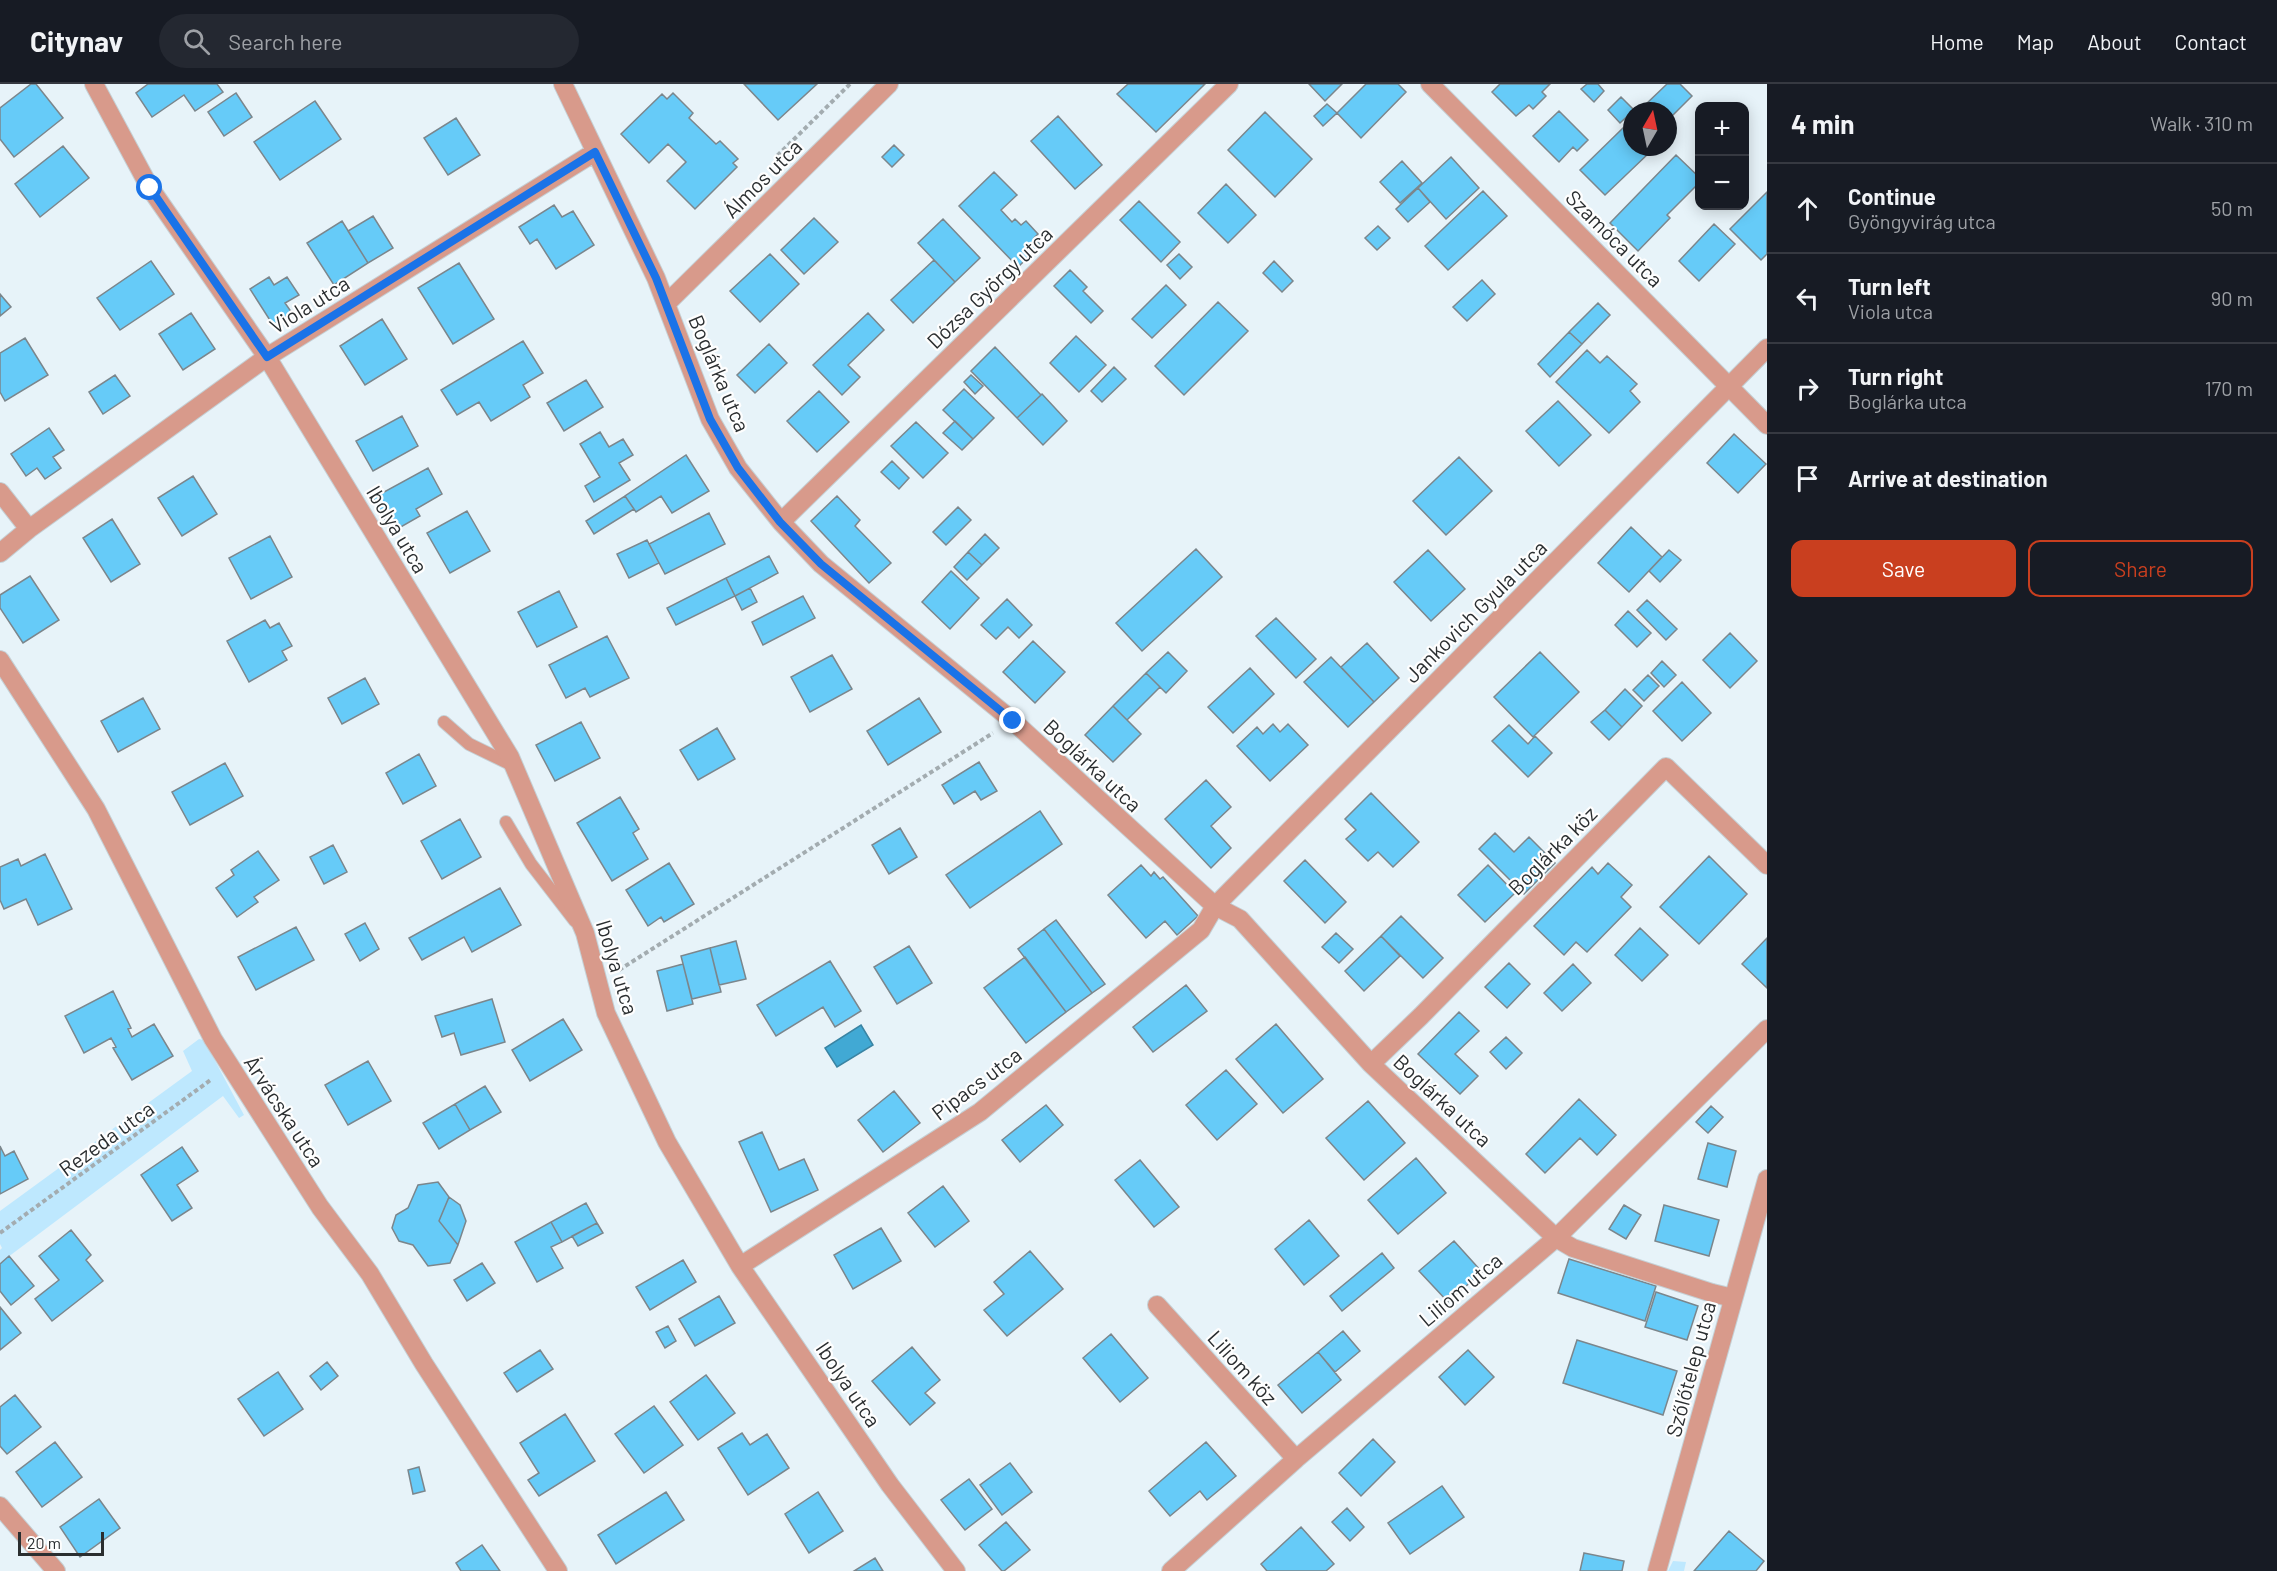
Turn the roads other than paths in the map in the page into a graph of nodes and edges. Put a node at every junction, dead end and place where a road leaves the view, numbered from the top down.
1 (94, 84) edge
2 (563, 84) edge
3 (889, 84) edge
4 (1229, 84) edge
5 (1430, 84) edge
6 (595, 152) junction
7 (667, 303) junction
8 (1767, 348) edge
9 (267, 357) junction
10 (1729, 386) junction
11 (1767, 425) edge
12 (0, 492) edge
13 (780, 522) junction
14 (29, 529) junction
15 (0, 553) edge
16 (0, 660) edge
17 (444, 722) dead end
18 (514, 766) junction
19 (506, 822) dead end
20 (1767, 865) edge
21 (1215, 906) junction
22 (585, 933) junction
23 (1767, 1029) edge
24 (1371, 1064) junction
25 (1767, 1179) edge
26 (1556, 1238) junction
27 (740, 1266) junction
28 (1733, 1298) junction
29 (1157, 1305) dead end
30 (1296, 1459) junction
31 (0, 1506) edge
32 (56, 1571) edge
33 (558, 1571) edge
34 (956, 1571) edge
35 (1171, 1571) edge
36 (1657, 1571) edge

1 - 9 street, Ibolya utca
2 - 6 street, Boglárka utca
3 - 7 street, Álmos utca
4 - 13 street, Dózsa György utca
5 - 10 street, Szamóca utca
6 - 7 street, Boglárka utca
6 - 9 street, Viola utca
7 - 13 street, Boglárka utca
8 - 10 street, Jankovich Gyula utca
9 - 14 street, Viola utca
9 - 18 street, Ibolya utca
10 - 11 street, Szamóca utca
10 - 21 street, Jankovich Gyula utca
12 - 14 street
13 - 21 street, Boglárka utca
14 - 15 street, Viola utca
16 - 33 street, Árvácska utca
17 - 18 lane
18 - 22 street, Ibolya utca
19 - 22 lane
20 - 24 street, Boglárka köz
21 - 24 street, Boglárka utca
21 - 27 street, Pipacs utca
22 - 27 street, Ibolya utca
23 - 26 street, Liliom utca
24 - 26 street, Boglárka utca
25 - 28 street, Szőlőtelep utca
26 - 28 street, Boglárka utca
26 - 30 street, Liliom utca
27 - 34 street, Ibolya utca
28 - 36 street, Szőlőtelep utca
29 - 30 street, Liliom köz
30 - 35 street, Liliom utca
31 - 32 street

